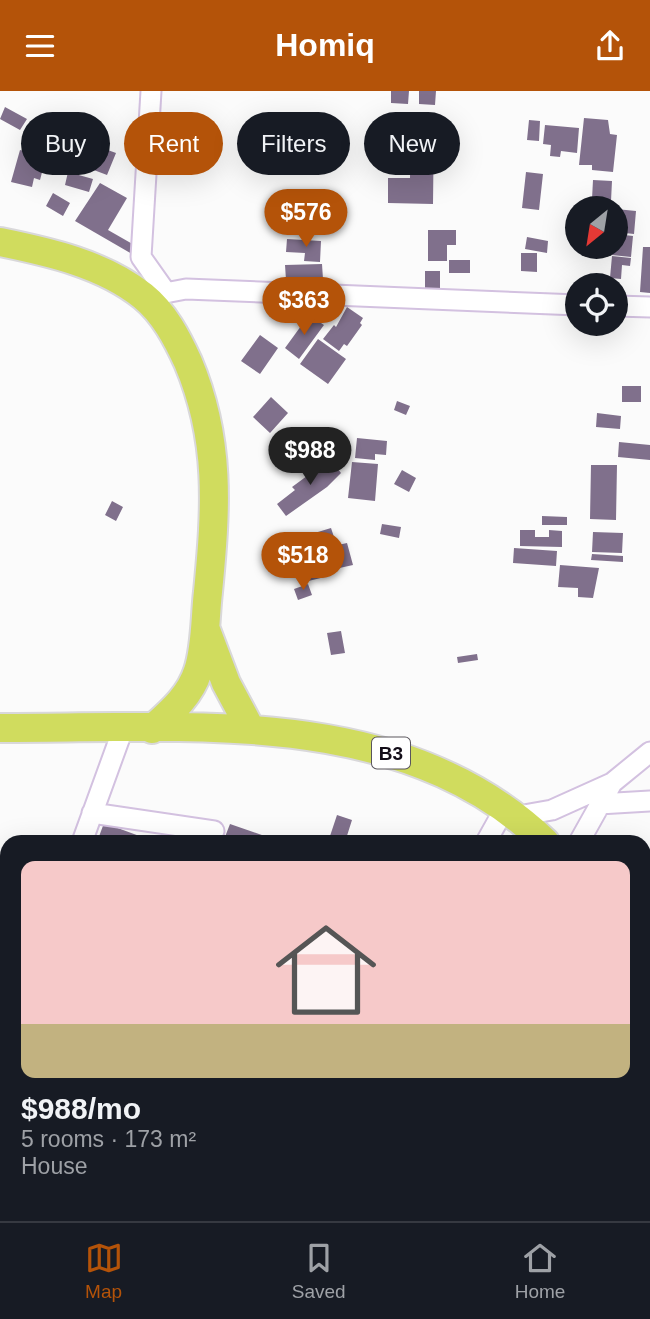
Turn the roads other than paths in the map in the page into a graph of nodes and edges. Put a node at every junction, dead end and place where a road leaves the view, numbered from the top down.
1 (151, 91) edge
2 (0, 226) edge
3 (0, 242) edge
4 (46, 252) junction
5 (155, 294) junction
6 (565, 304) edge
7 (628, 306) edge
8 (650, 307) edge
9 (204, 627) junction
10 (250, 728) junction
11 (0, 729) edge
12 (123, 729) junction
13 (152, 729) junction
14 (650, 752) edge
15 (612, 783) junction
16 (650, 801) edge
17 (599, 804) junction
18 (512, 812) junction
19 (92, 813) junction
20 (214, 831) dead end
21 (84, 835) edge
22 (492, 835) edge
23 (537, 835) edge
24 (583, 835) edge

1 - 5 street
2 - 4 highway
3 - 4 highway
4 - 5 highway
5 - 6 street
5 - 9 highway
7 - 8 street
9 - 10 highway
9 - 13 highway
10 - 13 highway, B3
10 - 18 highway, B3
11 - 12 highway, B3
12 - 13 highway, B3
12 - 19 street
14 - 15 street
15 - 17 street
15 - 18 street
16 - 17 street
17 - 24 street
18 - 22 street
18 - 23 highway
19 - 20 street
19 - 21 street

